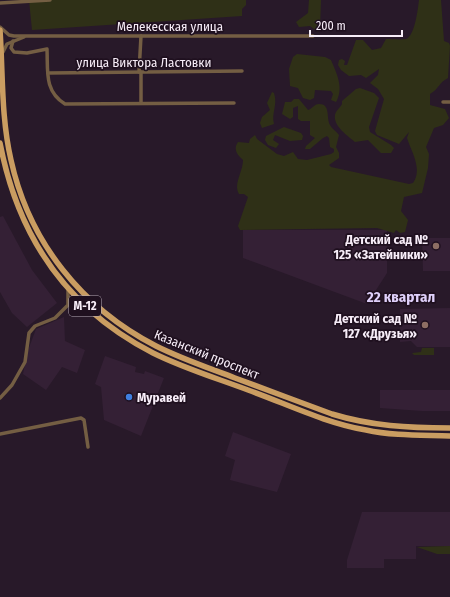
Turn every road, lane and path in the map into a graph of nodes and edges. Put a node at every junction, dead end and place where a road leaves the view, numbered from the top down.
1 (50, 0) edge
2 (0, 2) edge
3 (0, 27) edge
4 (0, 30) edge
5 (27, 36) junction
6 (141, 36) junction
7 (313, 36) dead end
8 (13, 42) junction
9 (2, 55) junction
10 (242, 70) dead end
11 (140, 72) junction
12 (48, 73) junction
13 (443, 102) dead end
14 (450, 102) edge
15 (141, 103) junction
16 (234, 103) dead end
17 (0, 143) edge
18 (68, 288) junction
19 (252, 384) junction
20 (249, 390) junction
21 (0, 398) edge
22 (450, 428) edge
23 (0, 434) edge
24 (450, 436) edge
25 (88, 447) dead end

1 - 2 street
3 - 5 street, Мелекесская улица
4 - 9 main road, Казанский проспект / М-12
5 - 6 street, Мелекесская улица
5 - 8 street
6 - 7 street, Мелекесская улица
6 - 11 street
8 - 9 street
8 - 12 street
9 - 19 main road, Казанский проспект / М-12
10 - 11 street, улица Виктора Ластовки
11 - 12 street, улица Виктора Ластовки
11 - 15 street
12 - 15 street
13 - 14 street
15 - 16 street
17 - 18 main road, Казанский проспект / М-12
18 - 20 main road, Казанский проспект / М-12
18 - 21 street
19 - 20 main road
19 - 22 main road, Казанский проспект / М-12
20 - 24 main road, Казанский проспект / М-12
23 - 25 street

